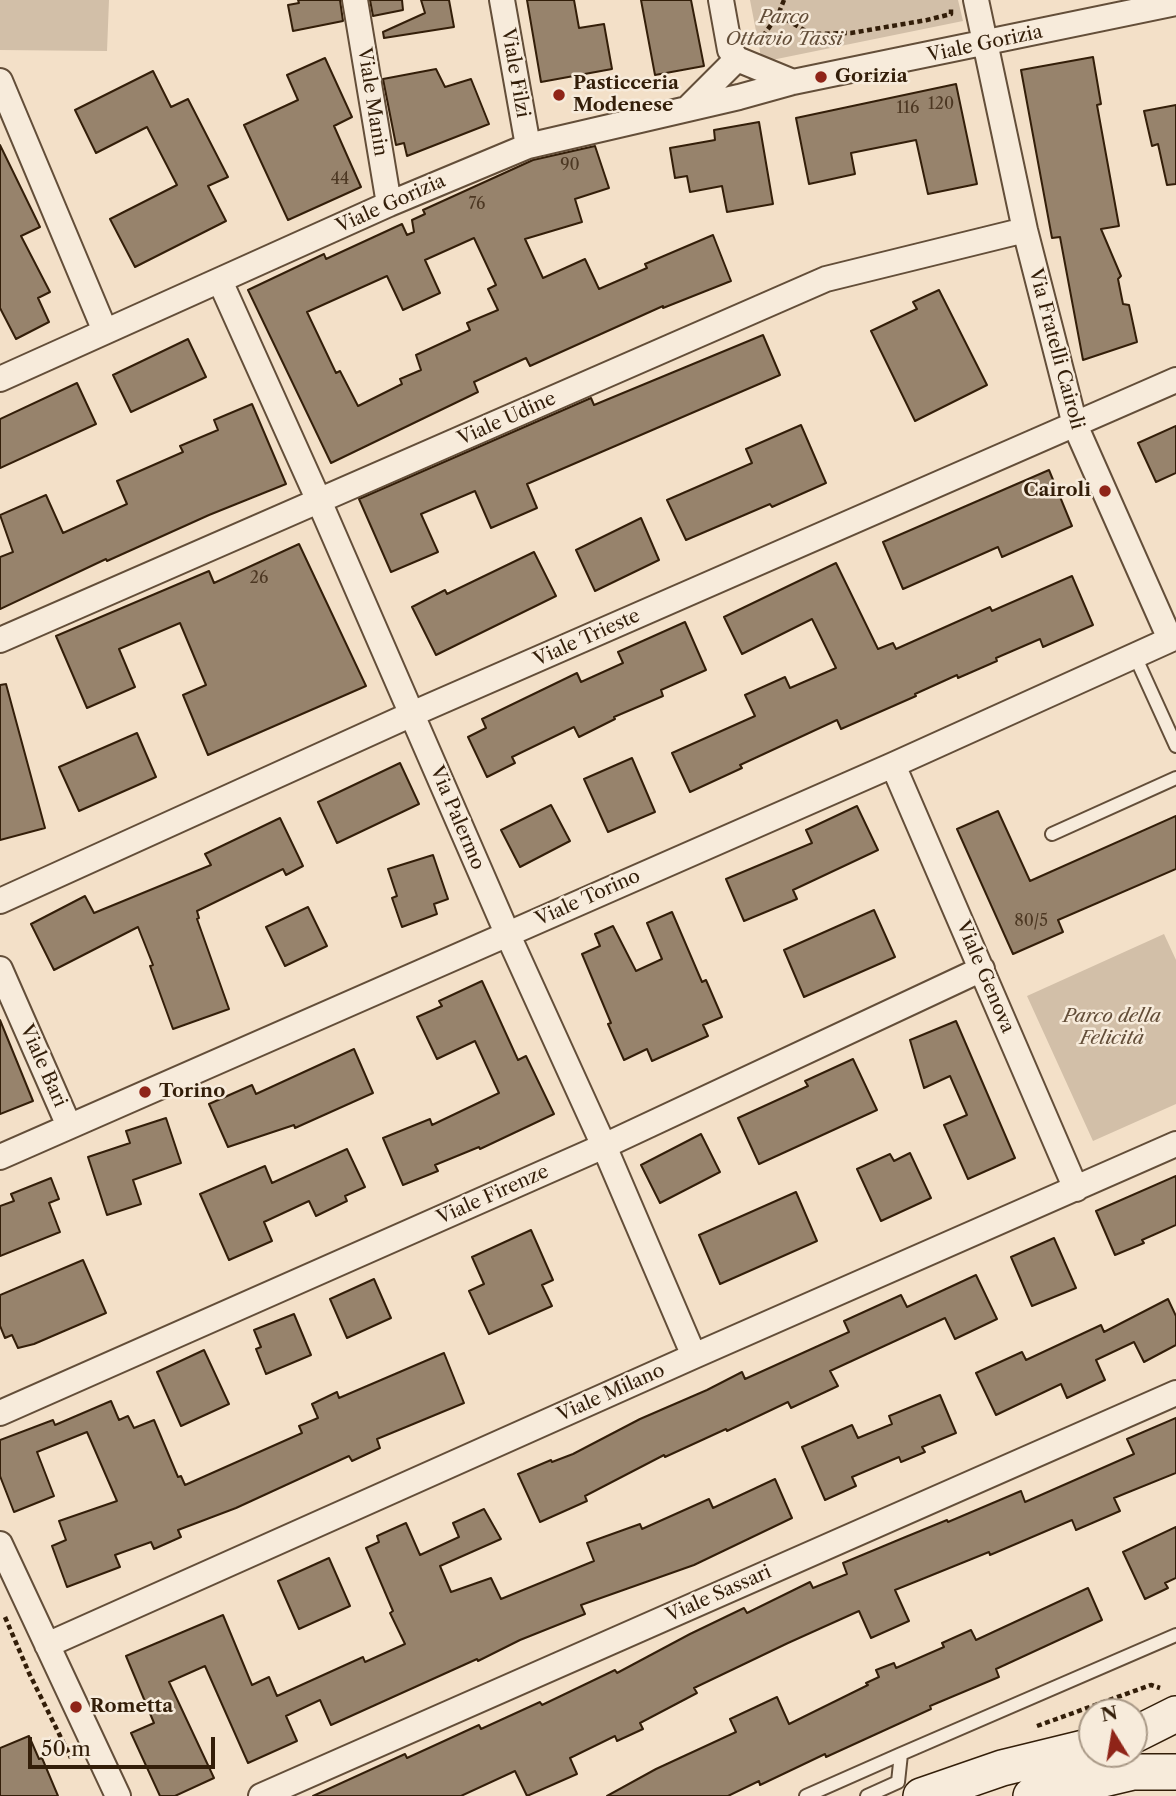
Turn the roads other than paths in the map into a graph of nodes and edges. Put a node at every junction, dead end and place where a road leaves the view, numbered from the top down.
1 (355, 0) edge
2 (502, 0) edge
3 (721, 0) edge
4 (976, 0) edge
5 (1176, 3) edge
6 (986, 44) junction
7 (734, 54) junction
8 (0, 81) edge
9 (793, 82) junction
10 (687, 109) junction
11 (528, 146) junction
12 (389, 204) junction
13 (1025, 230) junction
14 (220, 281) junction
15 (105, 331) junction
16 (0, 379) edge
17 (1176, 380) edge
18 (1075, 425) junction
19 (319, 501) junction
20 (1173, 638) edge
21 (0, 640) edge
22 (1135, 656) junction
23 (412, 714) junction
24 (1176, 746) edge
25 (893, 765) junction
26 (1176, 778) edge
27 (1052, 834) dead end
28 (0, 901) edge
29 (507, 933) junction
30 (0, 969) edge
31 (982, 969) junction
32 (69, 1126) junction
33 (1176, 1144) edge
34 (604, 1146) junction
35 (0, 1157) edge
36 (1076, 1189) junction
37 (694, 1356) junction
38 (1176, 1392) edge
39 (0, 1413) edge
40 (0, 1544) edge
41 (1176, 1635) edge
42 (47, 1645) junction
43 (1172, 1709) edge
44 (1148, 1725) edge
45 (1078, 1749) edge
46 (901, 1754) junction
47 (1176, 1759) edge
48 (1176, 1772) edge
49 (118, 1796) edge
50 (261, 1796) edge
51 (806, 1796) edge
52 (867, 1796) edge
53 (920, 1796) edge
54 (1031, 1796) edge

1 - 12 street, Viale Manin
2 - 11 street, Viale Filzi
3 - 7 street
4 - 6 street, Via Fratelli Cairoli
5 - 6 street, Viale Gorizia
6 - 9 street, Viale Gorizia
6 - 13 street, Via Fratelli Cairoli
7 - 9 street
7 - 10 street
8 - 15 street
9 - 10 street, Viale Gorizia
10 - 11 street, Viale Gorizia
11 - 12 street, Viale Gorizia
12 - 14 street, Viale Gorizia
13 - 18 street, Via Fratelli Cairoli
13 - 19 street, Viale Udine
14 - 15 street, Viale Gorizia
14 - 19 street, Via Palermo
15 - 16 street, Viale Gorizia
17 - 18 street, Viale Trieste
18 - 20 street, Via Fratelli Cairoli
18 - 23 street, Viale Trieste
19 - 21 street, Viale Udine
19 - 23 street, Via Palermo
20 - 22 street, Viale Torino
22 - 24 lane
22 - 25 street, Viale Torino
23 - 28 street, Viale Trieste
23 - 29 street, Via Palermo
25 - 29 street, Viale Torino
25 - 31 street, Viale Genova
26 - 27 lane
29 - 32 street, Viale Torino
29 - 34 street, Via Palermo
30 - 32 street, Viale Bari
31 - 34 street, Viale Firenze
31 - 36 street, Viale Genova
32 - 35 street, Viale Torino
33 - 36 street, Viale Milano
34 - 37 street, Via Palermo
34 - 39 street, Viale Firenze
36 - 37 street, Viale Milano
37 - 42 street, Viale Milano
38 - 50 street, Viale Sassari
40 - 42 street
41 - 46 lane
42 - 49 street
43 - 44 main road
43 - 47 main road
45 - 53 main road
46 - 51 lane
46 - 52 lane
48 - 54 main road

